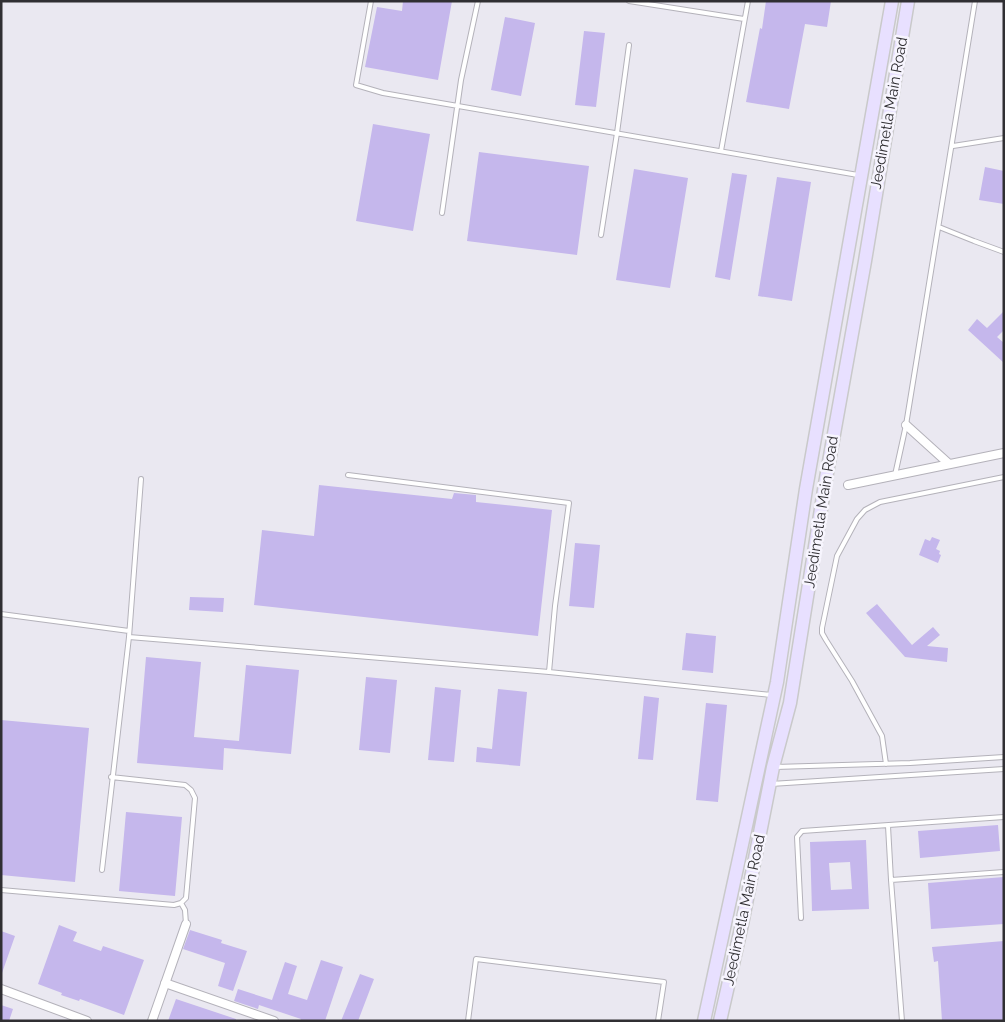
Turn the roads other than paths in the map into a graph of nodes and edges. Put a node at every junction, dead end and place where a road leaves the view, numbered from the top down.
1 (371, 1) edge
2 (478, 1) edge
3 (629, 1) edge
4 (748, 1) edge
5 (892, 1) edge
6 (908, 1) edge
7 (975, 1) edge
8 (744, 19) junction
9 (629, 45) dead end
10 (459, 105) junction
11 (617, 133) junction
12 (1004, 138) edge
13 (953, 146) junction
14 (721, 151) junction
15 (860, 176) junction
16 (442, 213) dead end
17 (939, 227) junction
18 (601, 235) dead end
19 (1004, 252) edge
20 (906, 425) junction
21 (1004, 453) edge
22 (948, 463) junction
23 (348, 475) dead end
24 (895, 475) junction
25 (1004, 477) edge
26 (141, 479) dead end
27 (848, 485) dead end
28 (1, 614) edge
29 (129, 631) junction
30 (129, 637) junction
31 (549, 672) junction
32 (774, 696) junction
33 (1004, 757) edge
34 (886, 764) junction
35 (773, 767) junction
36 (1004, 769) edge
37 (111, 777) junction
38 (769, 784) junction
39 (1004, 817) edge
40 (888, 826) junction
41 (102, 870) dead end
42 (1004, 872) edge
43 (890, 880) junction
44 (1, 890) edge
45 (181, 903) junction
46 (801, 918) dead end
47 (186, 924) joint
48 (165, 983) junction
49 (1, 989) edge
50 (708, 1003) junction
51 (723, 1006) junction
52 (87, 1021) edge
53 (152, 1021) edge
54 (274, 1021) edge
55 (468, 1021) edge
56 (658, 1021) edge
57 (704, 1021) edge
58 (720, 1021) edge
59 (902, 1021) edge

1 - 10 lane
2 - 10 lane
3 - 8 lane
4 - 8 lane
5 - 15 main road, Jeedimetla Main Road
6 - 35 main road, Jeedimetla Main Road
7 - 13 lane
8 - 14 lane
9 - 11 lane
10 - 11 lane
10 - 16 lane
11 - 14 lane
11 - 18 lane
12 - 13 lane
13 - 17 lane
14 - 15 lane
15 - 32 main road, Jeedimetla Main Road
17 - 19 lane
17 - 20 lane
20 - 22 street
20 - 24 lane
21 - 22 street
22 - 24 street
23 - 31 lane
24 - 27 street
25 - 34 lane
26 - 29 lane
28 - 29 lane
29 - 30 lane
30 - 31 lane
30 - 37 lane
31 - 32 lane
32 - 50 main road, Jeedimetla Main Road
33 - 34 lane
34 - 35 lane
35 - 38 main road, Jeedimetla Main Road
36 - 38 lane
37 - 41 lane
37 - 45 lane
38 - 51 main road, Jeedimetla Main Road
39 - 40 lane
40 - 43 lane
40 - 46 lane
42 - 43 lane
43 - 59 lane
44 - 45 lane
45 - 47 lane
47 - 48 street
48 - 53 street
48 - 54 street
49 - 52 street
50 - 51 main road
50 - 57 main road, Jeedimetla Main Road
51 - 58 main road, Jeedimetla Main Road
55 - 56 lane

